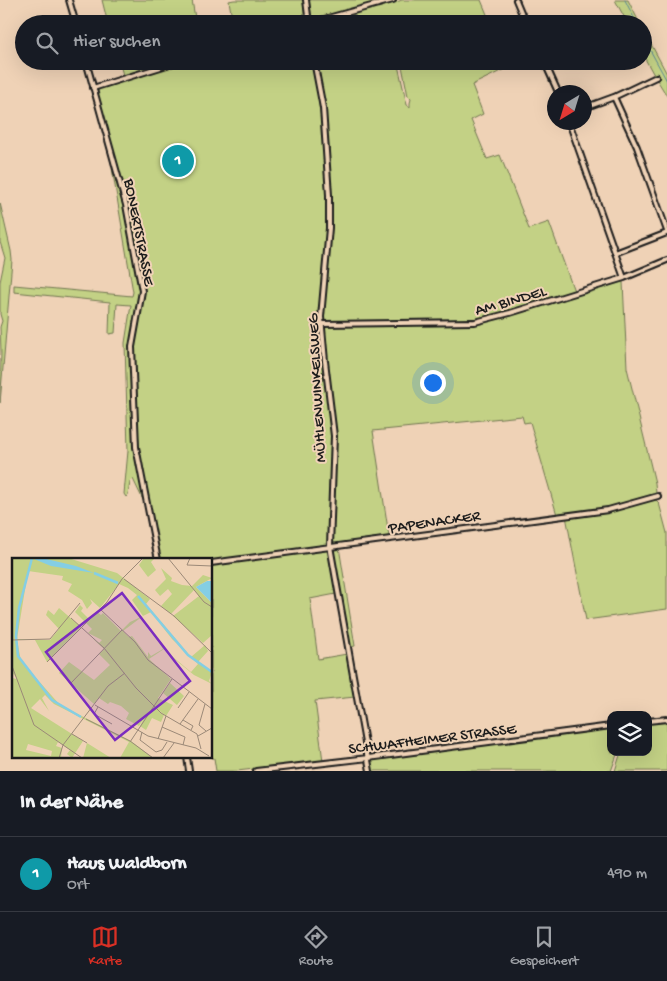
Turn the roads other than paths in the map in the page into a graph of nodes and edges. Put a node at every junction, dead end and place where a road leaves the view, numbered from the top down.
1 (69, 0) edge
2 (306, 0) edge
3 (393, 0) edge
4 (516, 0) edge
5 (73, 15) edge
6 (307, 15) edge
7 (338, 15) edge
8 (522, 15) edge
9 (88, 70) edge
10 (151, 70) edge
11 (316, 70) edge
12 (548, 70) edge
13 (656, 77) dead end
14 (555, 85) edge
15 (93, 88) junction
16 (614, 97) junction
17 (592, 105) edge
18 (572, 130) edge
19 (667, 232) edge
20 (615, 253) junction
21 (667, 260) edge
22 (624, 278) junction
23 (322, 324) junction
24 (658, 496) dead end
25 (330, 546) junction
26 (158, 558) edge
27 (212, 562) edge
28 (667, 719) edge
29 (652, 721) edge
30 (607, 727) edge
31 (187, 758) edge
32 (368, 758) junction
33 (189, 771) edge
34 (256, 771) edge
35 (370, 771) edge

1 - 5 street
2 - 6 street
3 - 7 street
4 - 8 street
9 - 15 street, BONERTSTRASSE
10 - 15 street
11 - 23 street, MÜHLENWINKELSWEG
12 - 14 street
13 - 16 street
15 - 26 street, BONERTSTRASSE
16 - 17 street
16 - 19 street
18 - 20 street
19 - 20 street
20 - 22 street
21 - 22 street, AM BINDEL
22 - 23 street, AM BINDEL
23 - 25 street, MÜHLENWINKELSWEG
24 - 25 street, PAPENACKER
25 - 27 street, PAPENACKER
25 - 32 street, MÜHLENWINKELSWEG
28 - 29 street
30 - 32 street, SCHWAFHEIMER STRASSE
31 - 33 street
32 - 34 street, SCHWAFHEIMER STRASSE
32 - 35 street, MÜHLENWINKELSWEG

